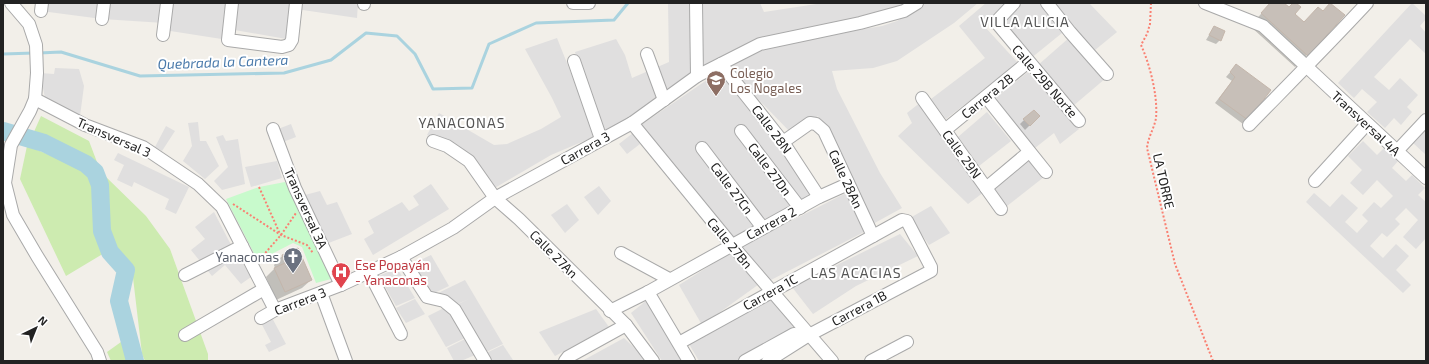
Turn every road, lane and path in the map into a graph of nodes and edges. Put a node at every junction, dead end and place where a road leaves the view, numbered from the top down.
1 (11, 3) edge
2 (104, 3) edge
3 (167, 3) edge
4 (232, 3) edge
5 (296, 3) edge
6 (572, 3) edge
7 (696, 3) edge
8 (917, 3) edge
9 (1014, 3) edge
10 (1047, 3) edge
11 (1151, 3) edge
12 (1205, 3) edge
13 (1367, 3) edge
14 (589, 4) edge
15 (102, 19) dead end
16 (163, 35) dead end
17 (647, 54) dead end
18 (574, 61) dead end
19 (1028, 62) junction
20 (721, 64) junction
21 (1307, 68) junction
22 (1107, 74) dead end
23 (698, 76) junction
24 (986, 97) junction
25 (922, 98) dead end
26 (35, 99) junction
27 (664, 100) junction
28 (1426, 120) edge
29 (1079, 121) dead end
30 (632, 123) junction
31 (1367, 124) junction
32 (1250, 125) dead end
33 (273, 129) dead end
34 (741, 130) dead end
35 (945, 130) junction
36 (601, 139) junction
37 (433, 141) dead end
38 (783, 142) junction
39 (702, 148) dead end
40 (1397, 151) junction
41 (1029, 152) junction
42 (1046, 172) dead end
43 (1426, 178) edge
44 (1315, 181) dead end
45 (848, 184) junction
46 (259, 187) dead end
47 (986, 188) junction
48 (819, 197) junction
49 (495, 198) junction
50 (232, 203) dead end
51 (302, 203) junction
52 (800, 208) junction
53 (1001, 209) dead end
54 (763, 228) junction
55 (281, 235) junction
56 (873, 236) junction
57 (731, 244) junction
58 (242, 246) junction
59 (621, 253) dead end
60 (315, 256) dead end
61 (401, 257) junction
62 (252, 266) junction
63 (931, 271) joint
64 (368, 272) junction
65 (185, 275) dead end
66 (669, 279) junction
67 (341, 285) junction
68 (264, 289) junction
69 (771, 291) junction
70 (648, 292) junction
71 (321, 293) junction
72 (275, 310) junction
73 (610, 311) junction
74 (261, 318) dead end
75 (626, 325) junction
76 (401, 334) dead end
77 (185, 335) dead end
78 (809, 335) junction
79 (907, 342) dead end
80 (678, 343) junction
81 (100, 361) edge
82 (346, 361) edge
83 (485, 361) edge
84 (565, 361) edge
85 (653, 361) edge
86 (689, 361) edge
87 (746, 361) edge
88 (768, 361) edge
89 (832, 361) edge
90 (871, 361) edge
91 (1213, 361) edge

1 - 26 street
2 - 15 street
3 - 16 street
4 - 5 street
6 - 14 street
7 - 23 street
8 - 20 street, Carrera 3
9 - 19 street, Calle 29B Norte
10 - 22 street
11 - 91 path, LA TORRE
12 - 21 street, Transversal 4A
13 - 21 street
17 - 27 street
18 - 36 street
19 - 24 street, Carrera 2B
19 - 29 street, Calle 29B Norte
20 - 23 street, Carrera 3
20 - 38 street, Calle 28N
21 - 31 street, Transversal 4A
21 - 32 street
23 - 27 street, Carrera 3
24 - 35 street, Carrera 2B
24 - 41 street
25 - 35 street, Calle 29N
26 - 58 street, Transversal 3
26 - 81 street
27 - 30 street, Carrera 3
28 - 40 street
30 - 36 street, Carrera 3
30 - 57 street, Calle 27Bn
31 - 40 street, Transversal 4A
31 - 44 street
33 - 51 street, Transversal 3A
34 - 52 street, Calle 27Dn
35 - 47 street, Calle 29N
36 - 49 street, Carrera 3
37 - 49 street, Calle 27An
38 - 45 street, Calle 28An
38 - 48 street, Calle 28N
39 - 54 street, Calle 27Cn
40 - 43 street, Transversal 4A
41 - 42 street
41 - 47 street
45 - 48 street, Carrera 2
45 - 56 street, Calle 28An
46 - 55 path
47 - 53 street, Calle 29N
48 - 52 street, Carrera 2
49 - 61 street, Carrera 3
49 - 73 street, Calle 27An
50 - 55 path
51 - 55 path
51 - 67 street, Transversal 3A
52 - 54 street, Carrera 2
54 - 57 street, Carrera 2
55 - 60 path
55 - 62 path
56 - 63 street, Carrera 1C
56 - 69 street, Carrera 1C
57 - 66 street, Carrera 2
57 - 69 street, Calle 27Bn
58 - 62 street, Transversal 3
58 - 65 street
59 - 66 street
61 - 64 street, Carrera 3
61 - 83 street
62 - 68 street, Transversal 3
63 - 78 street, Carrera 1B
64 - 67 street, Carrera 3
64 - 76 street
66 - 70 street, Carrera 2
67 - 71 street, Carrera 3
68 - 72 street, Transversal 3
68 - 77 street
69 - 78 street, Calle 27Bn
69 - 80 street, Carrera 1C
70 - 73 street, Carrera 2
70 - 80 street
71 - 72 street, Carrera 3
71 - 82 street
72 - 74 street, Carrera 3
73 - 75 street, Calle 27An
75 - 84 street
75 - 85 street, Calle 27An
78 - 87 street, Carrera 1B
78 - 88 street, Carrera 1B
78 - 89 street, Calle 27Bn
79 - 90 street
80 - 86 street

